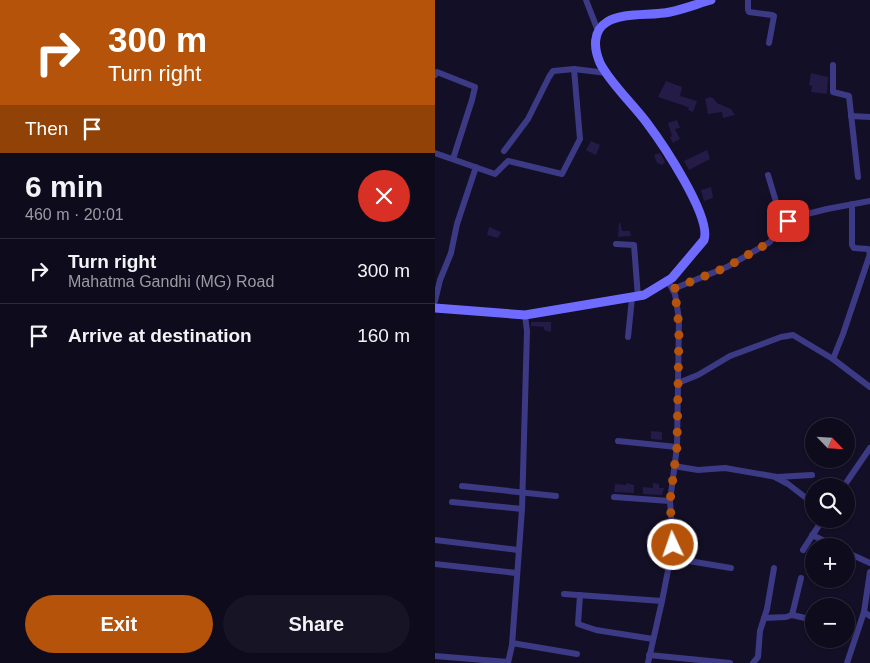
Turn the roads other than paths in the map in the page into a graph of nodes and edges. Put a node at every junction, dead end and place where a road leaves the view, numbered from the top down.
1 (587, 0) edge
2 (711, 0) edge
3 (748, 0) edge
4 (598, 32) junction
5 (769, 43) dead end
6 (833, 65) dead end
7 (575, 69) junction
8 (607, 73) junction
9 (435, 75) edge
10 (851, 116) junction
11 (870, 117) edge
12 (504, 151) dead end
13 (435, 153) edge
14 (453, 159) junction
15 (477, 167) junction
16 (768, 174) dead end
17 (858, 177) dead end
18 (870, 201) edge
19 (852, 204) junction
20 (783, 225) junction
21 (616, 244) dead end
22 (670, 285) junction
23 (635, 297) junction
24 (435, 301) edge
25 (435, 308) edge
26 (525, 315) junction
27 (628, 337) dead end
28 (833, 359) junction
29 (678, 383) junction
30 (870, 387) edge
31 (618, 441) dead end
32 (677, 447) junction
33 (870, 448) edge
34 (675, 466) junction
35 (812, 475) dead end
36 (774, 476) junction
37 (849, 478) edge
38 (462, 486) dead end
39 (523, 492) junction
40 (556, 496) dead end
41 (614, 497) dead end
42 (805, 497) edge
43 (670, 501) junction
44 (452, 502) dead end
45 (522, 509) junction
46 (817, 528) edge
47 (812, 535) junction
48 (818, 538) edge
49 (435, 540) edge
50 (519, 550) junction
51 (803, 550) dead end
52 (855, 556) edge
53 (671, 558) junction
54 (870, 563) edge
55 (435, 564) edge
56 (731, 568) dead end
57 (774, 568) dead end
58 (870, 572) edge
59 (517, 573) junction
60 (801, 578) dead end
61 (564, 594) dead end
62 (580, 595) junction
63 (662, 601) junction
64 (863, 612) junction
65 (792, 615) junction
66 (870, 616) edge
67 (764, 618) junction
68 (805, 618) edge
69 (653, 639) junction
70 (512, 642) junction
71 (577, 654) dead end
72 (649, 655) junction
73 (435, 656) edge
74 (508, 662) edge
75 (648, 663) edge
76 (730, 663) edge
77 (753, 663) edge
78 (847, 663) edge

1 - 4 street
2 - 4 main road
3 - 5 street
4 - 8 main road
6 - 10 street
7 - 8 street
7 - 12 street
7 - 15 street
8 - 22 main road
9 - 14 street
10 - 11 street
10 - 17 street
13 - 14 street
14 - 15 street
15 - 24 street
16 - 20 street
18 - 19 street
19 - 20 street
19 - 28 street
20 - 22 street
21 - 23 street
22 - 23 main road
22 - 29 street
23 - 26 main road
23 - 27 street
25 - 26 main road
26 - 39 street
28 - 29 street
28 - 30 street
29 - 32 street
31 - 32 street
32 - 34 street
33 - 37 street
34 - 36 street
34 - 43 street
35 - 36 street
36 - 42 street
38 - 39 street
39 - 40 street
39 - 45 street
41 - 43 street
43 - 53 street
44 - 45 street
45 - 50 street
46 - 47 street
47 - 48 street
47 - 51 street
49 - 50 street
50 - 59 street
52 - 54 street
53 - 56 street
53 - 63 street
55 - 59 street
57 - 67 street
58 - 64 street
59 - 70 street
60 - 65 street
61 - 62 street
62 - 63 street
62 - 69 street
63 - 69 street
64 - 66 street
64 - 78 street
65 - 67 street
65 - 68 street
67 - 77 street
69 - 72 street
70 - 71 street
70 - 74 street
72 - 75 street
72 - 76 street
73 - 74 street

